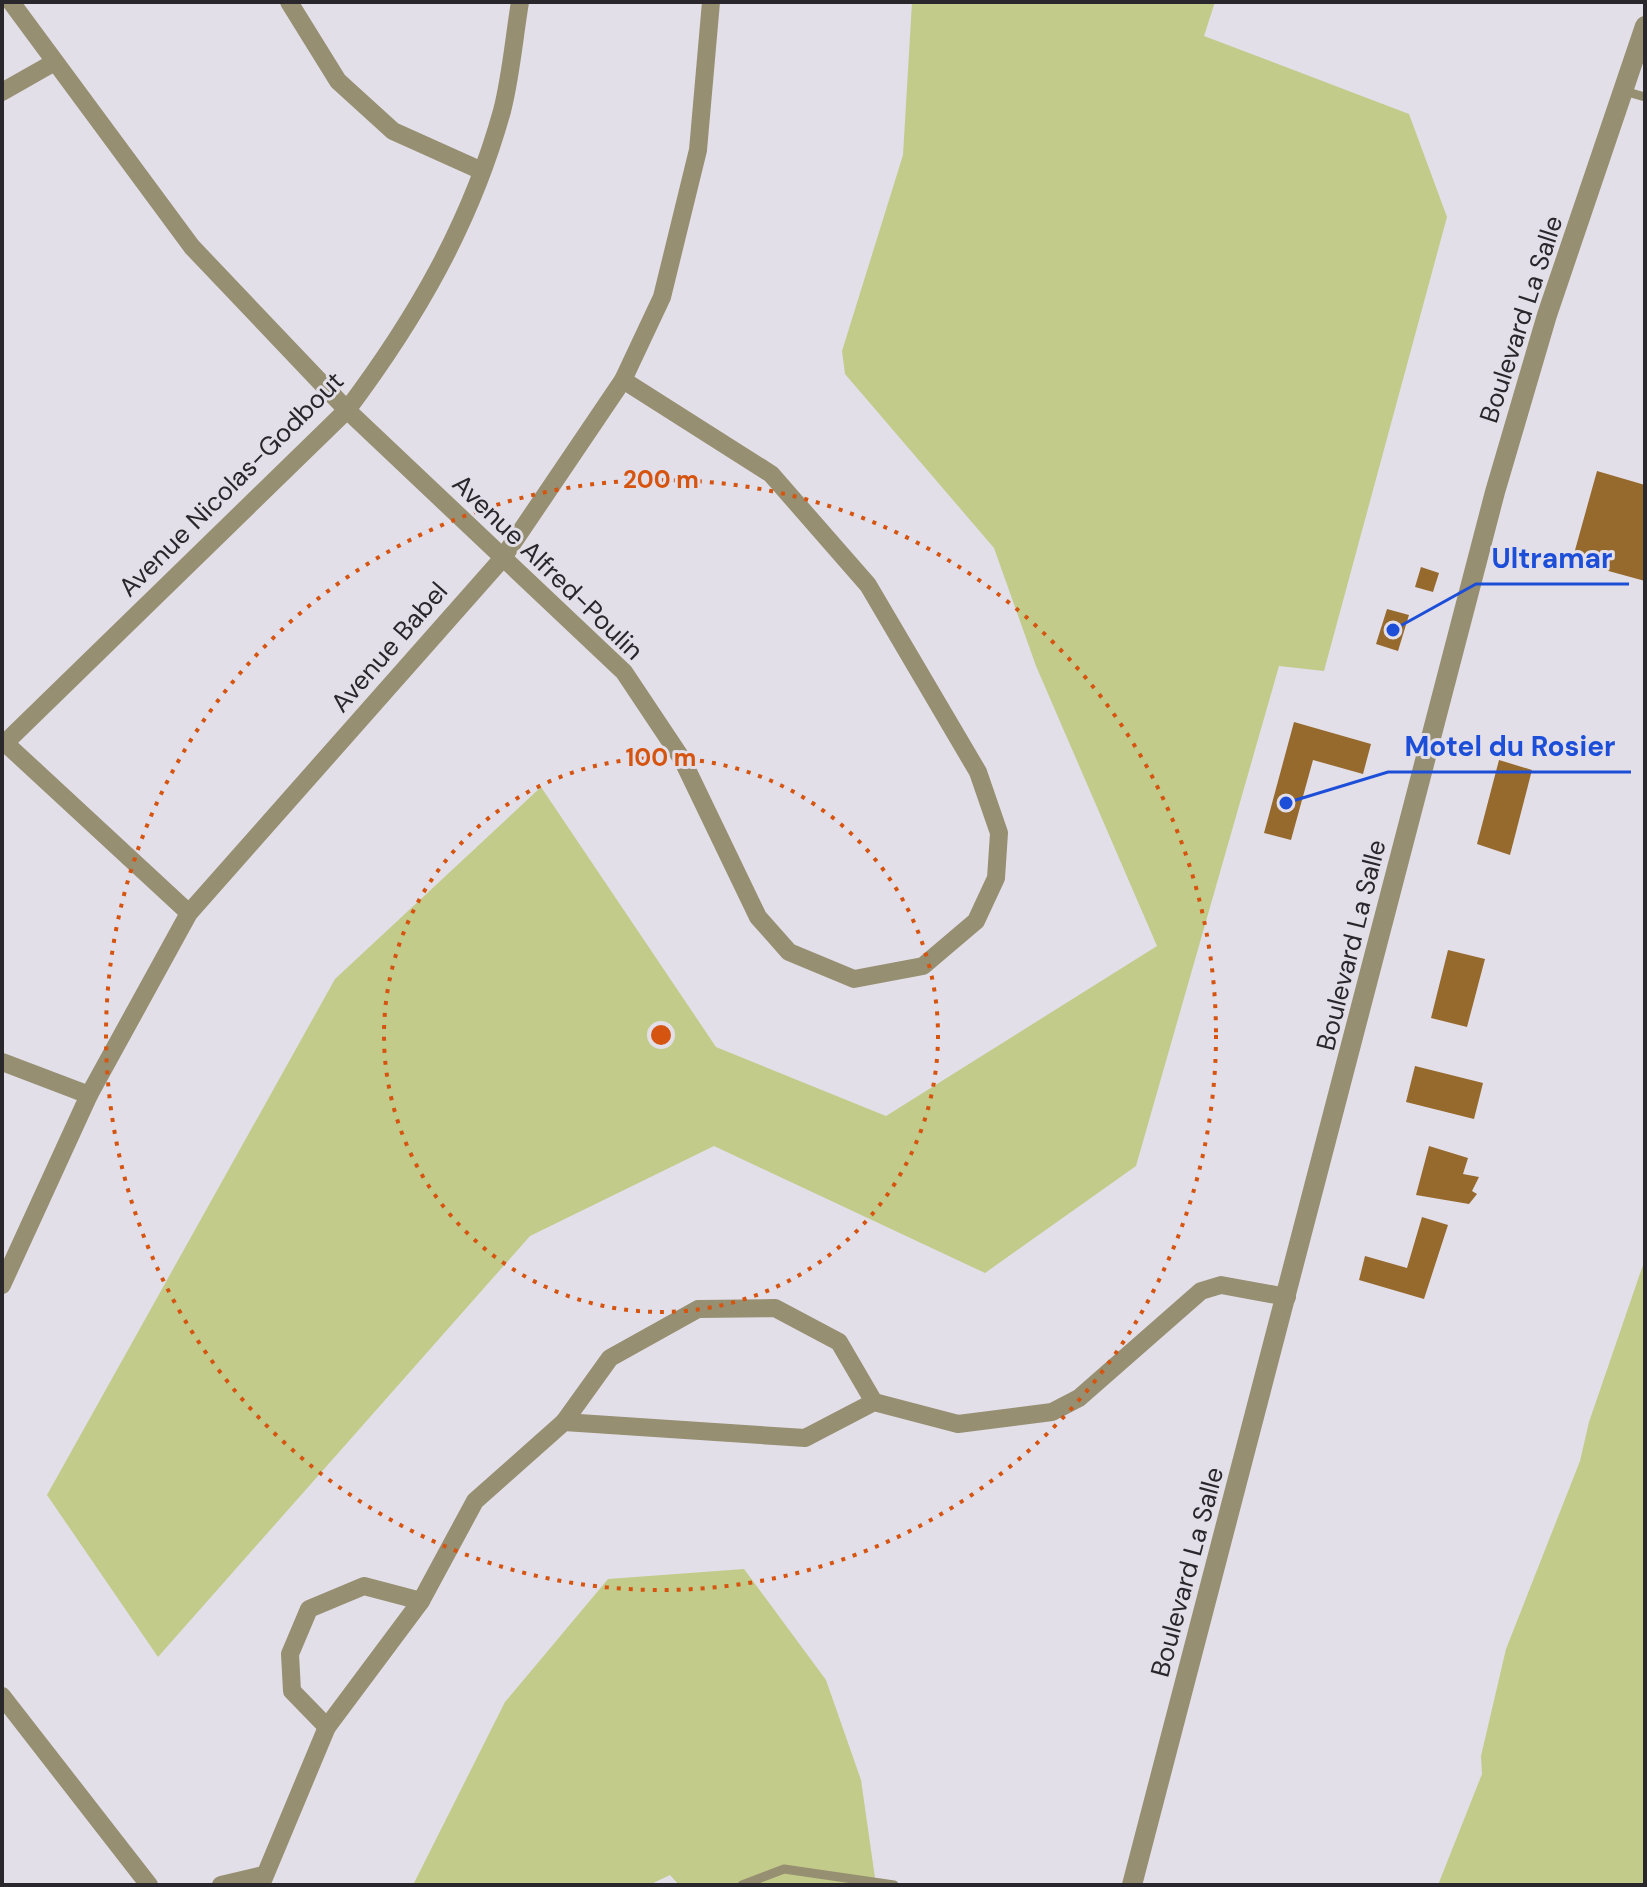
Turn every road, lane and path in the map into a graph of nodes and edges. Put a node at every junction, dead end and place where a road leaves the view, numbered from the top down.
1 (11, 2) edge
2 (289, 2) edge
3 (520, 2) edge
4 (711, 2) edge
5 (1645, 26) edge
6 (53, 63) junction
7 (1624, 91) junction
8 (2, 92) edge
9 (1645, 97) edge
10 (482, 171) junction
11 (623, 380) junction
12 (347, 410) junction
13 (502, 559) junction
14 (3, 742) edge
15 (189, 913) junction
16 (2, 1062) edge
17 (89, 1095) junction
18 (2, 1285) edge
19 (1287, 1297) junction
20 (874, 1402) junction
21 (564, 1422) junction
22 (421, 1601) junction
23 (4, 1700) edge
24 (327, 1727) junction
25 (262, 1880) edge
26 (149, 1885) edge
27 (221, 1885) edge
28 (742, 1885) edge
29 (894, 1885) edge
30 (1132, 1885) edge

1 - 6 street, Avenue Alfred-Poulin
2 - 10 street
3 - 10 street, Avenue Nicolas-Godbout
4 - 11 street, Avenue Babel
5 - 7 street, Boulevard La Salle
6 - 8 street
6 - 12 street, Avenue Alfred-Poulin
7 - 9 lane
7 - 19 street, Boulevard La Salle
10 - 12 street, Avenue Nicolas-Godbout
11 - 13 street, Avenue Babel
11 - 13 street, Avenue Alfred-Poulin
12 - 13 street, Avenue Alfred-Poulin
12 - 14 street, Avenue Nicolas-Godbout
13 - 15 street, Avenue Babel
14 - 15 street
15 - 17 street, Avenue Babel
16 - 17 street
17 - 18 street, Avenue Babel
19 - 20 street
19 - 30 street, Boulevard La Salle
20 - 21 street
20 - 21 street
21 - 22 street
22 - 24 street
22 - 24 street
23 - 26 street
24 - 25 street
25 - 27 street
28 - 29 lane

